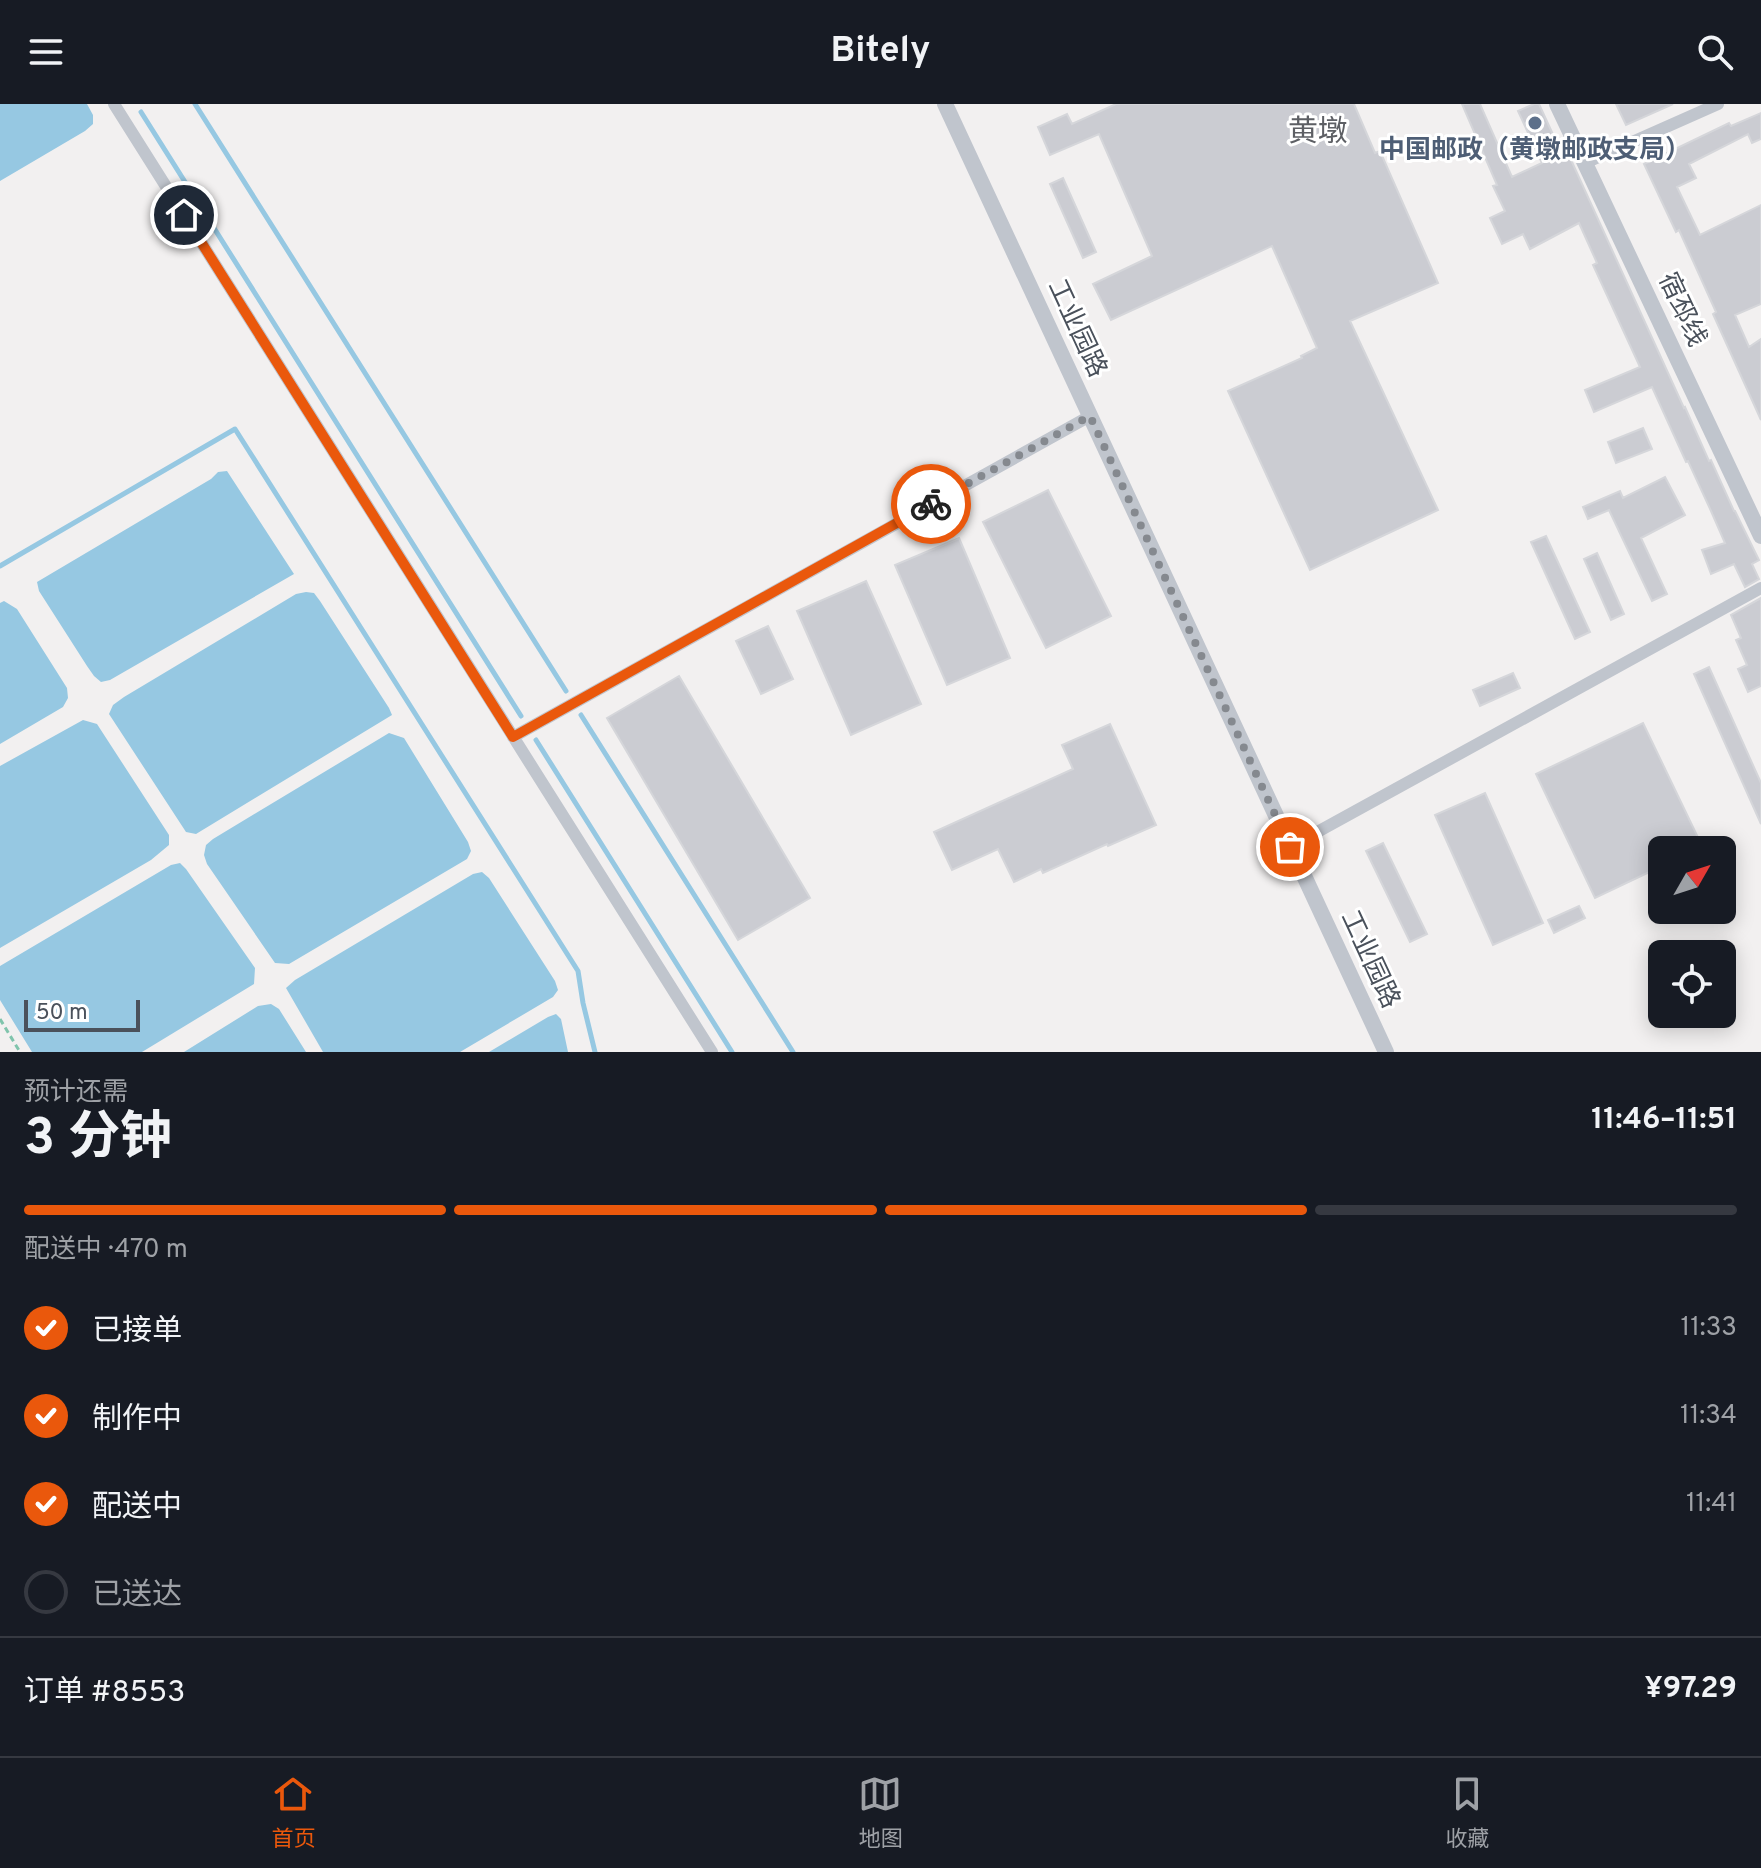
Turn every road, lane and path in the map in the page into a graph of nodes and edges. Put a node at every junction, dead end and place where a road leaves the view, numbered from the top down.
1 (945, 104) edge
2 (1557, 104) edge
3 (1718, 104) edge
4 (120, 106) edge
5 (1585, 163) junction
6 (1090, 416) junction
7 (1761, 536) edge
8 (1761, 588) edge
9 (513, 737) junction
10 (1290, 847) junction
11 (0, 1019) edge
12 (20, 1052) edge
13 (712, 1052) edge
14 (1386, 1052) edge

1 - 6 street, 工业园路
2 - 5 street, 宿邳线
3 - 5 street
4 - 9 street
5 - 7 street, 宿邳线
6 - 9 street
6 - 10 street, 工业园路
8 - 10 street
9 - 13 street
10 - 14 street, 工业园路
11 - 12 path

